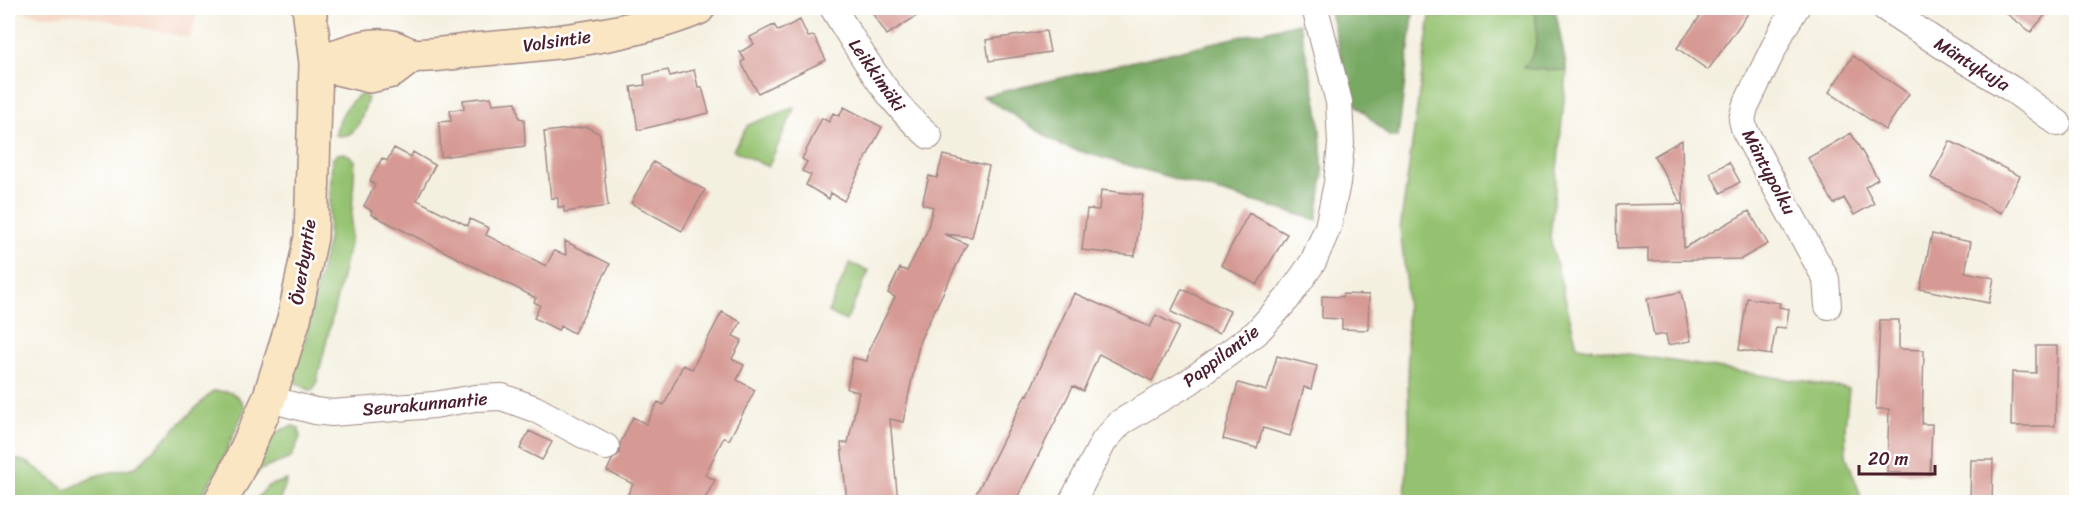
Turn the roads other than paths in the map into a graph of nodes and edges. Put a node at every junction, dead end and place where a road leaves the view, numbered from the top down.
1 (309, 8) edge
2 (698, 8) edge
3 (833, 8) edge
4 (1315, 8) edge
5 (1796, 8) edge
6 (1885, 8) edge
7 (316, 63) junction
8 (2058, 123) dead end
9 (929, 136) dead end
10 (1828, 306) dead end
11 (269, 399) junction
12 (606, 447) dead end
13 (220, 502) edge
14 (1072, 502) edge

1 - 7 street, Överbyntie
2 - 7 street, Volsintie
3 - 9 street, Leikkimäki
4 - 14 street, Pappilantie
5 - 10 street, Mäntypolku
6 - 8 street, Mäntykuja
7 - 11 street, Överbyntie
11 - 12 street, Seurakunnantie
11 - 13 street, Överbyntie

